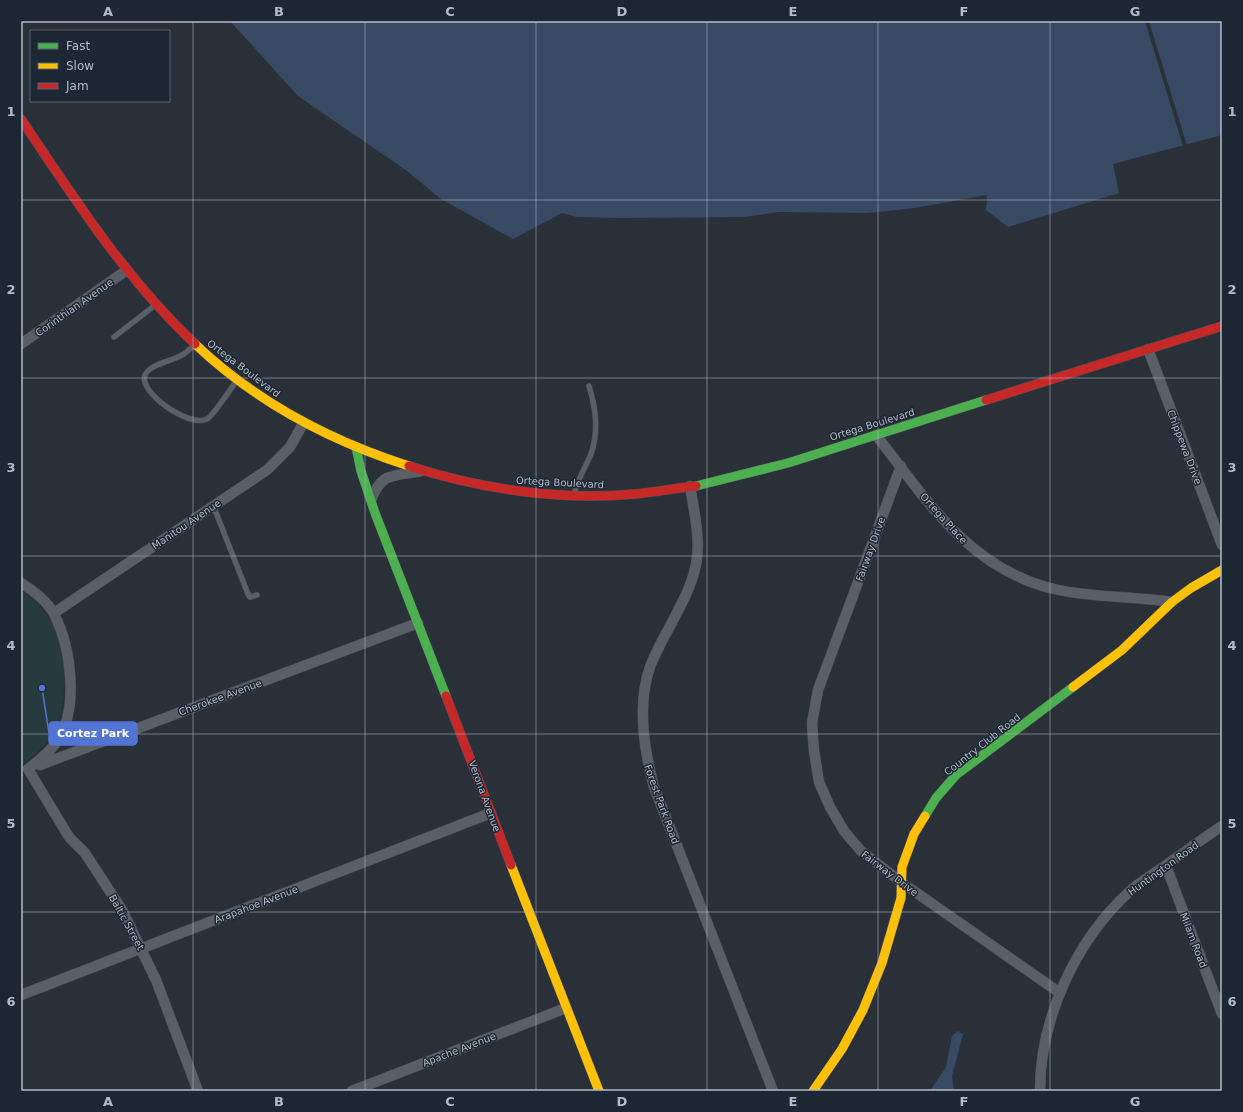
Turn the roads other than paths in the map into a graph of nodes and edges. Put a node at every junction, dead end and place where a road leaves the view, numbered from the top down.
1 (21, 119) edge
2 (127, 270) junction
3 (155, 305) junction
4 (1222, 326) edge
5 (114, 337) dead end
6 (21, 344) edge
7 (195, 344) junction
8 (1148, 349) junction
9 (238, 379) junction
10 (589, 386) dead end
11 (304, 422) junction
12 (876, 435) junction
13 (356, 447) junction
14 (901, 466) junction
15 (421, 471) junction
16 (690, 486) junction
17 (574, 495) junction
18 (371, 500) junction
19 (213, 505) junction
20 (1221, 540) edge
21 (1222, 570) edge
22 (21, 583) edge
23 (257, 595) dead end
24 (1172, 602) junction
25 (54, 613) junction
26 (418, 623) junction
27 (24, 770) edge
28 (491, 813) junction
29 (1222, 826) edge
30 (1166, 866) junction
31 (901, 882) junction
32 (142, 948) junction
33 (1060, 993) junction
34 (21, 995) edge
35 (566, 1008) junction
36 (1222, 1014) edge
37 (198, 1091) edge
38 (352, 1091) edge
39 (599, 1091) edge
40 (773, 1091) edge
41 (813, 1091) edge
42 (1040, 1091) edge

1 - 2 main road, Ortega Boulevard
2 - 3 main road, Ortega Boulevard
2 - 6 street, Corinthian Avenue
3 - 5 lane
3 - 7 main road, Ortega Boulevard
4 - 8 main road, Ortega Boulevard
7 - 9 main road, Ortega Boulevard
7 - 9 lane
8 - 12 main road, Ortega Boulevard
8 - 20 street, Chippewa Drive
9 - 11 main road, Ortega Boulevard
10 - 17 lane
11 - 13 main road, Ortega Boulevard
11 - 19 street, Manitou Avenue
12 - 14 street, Ortega Place
12 - 16 main road, Ortega Boulevard
13 - 15 main road, Ortega Boulevard
13 - 18 main road, Verona Avenue
14 - 24 street, Ortega Place
14 - 31 street, Fairway Drive
15 - 17 main road, Ortega Boulevard
15 - 18 street
16 - 17 main road, Ortega Boulevard
16 - 40 street, Forest Park Road
18 - 26 main road, Verona Avenue
19 - 23 lane
19 - 25 street, Manitou Avenue
21 - 24 main road, Country Club Road
22 - 25 street
24 - 31 main road, Country Club Road
25 - 27 street
26 - 27 street, Cherokee Avenue
26 - 28 main road, Verona Avenue
27 - 32 street, Baltic Street
28 - 32 street, Arapahoe Avenue
28 - 35 main road, Verona Avenue
29 - 30 street, Huntington Road
30 - 33 street, Huntington Road
30 - 36 street, Milam Road
31 - 33 street, Fairway Drive
31 - 41 main road, Country Club Road
32 - 34 street, Arapahoe Avenue
32 - 37 street, Baltic Street
33 - 42 street, Huntington Road
35 - 38 street, Apache Avenue
35 - 39 main road, Verona Avenue

